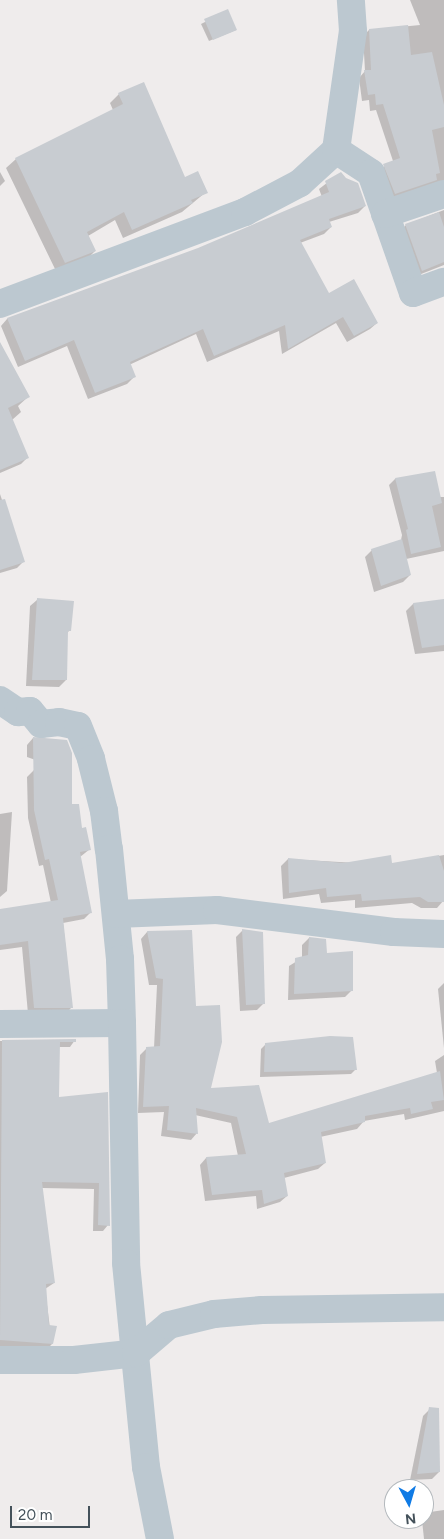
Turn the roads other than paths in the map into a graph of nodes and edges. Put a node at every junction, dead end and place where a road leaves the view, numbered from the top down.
1 (351, 0) edge
2 (336, 150) junction
3 (444, 194) edge
4 (385, 214) junction
5 (444, 282) edge
6 (0, 304) edge
7 (0, 700) edge
8 (116, 914) junction
9 (444, 934) edge
10 (122, 1023) junction
11 (0, 1024) edge
12 (444, 1307) edge
13 (136, 1353) junction
14 (0, 1360) edge
15 (160, 1539) edge

1 - 2 street
2 - 4 street
2 - 6 street
3 - 4 street
4 - 5 street
7 - 8 street
8 - 9 street
8 - 10 street
10 - 11 street
10 - 13 street
12 - 13 street
13 - 14 street
13 - 15 street

